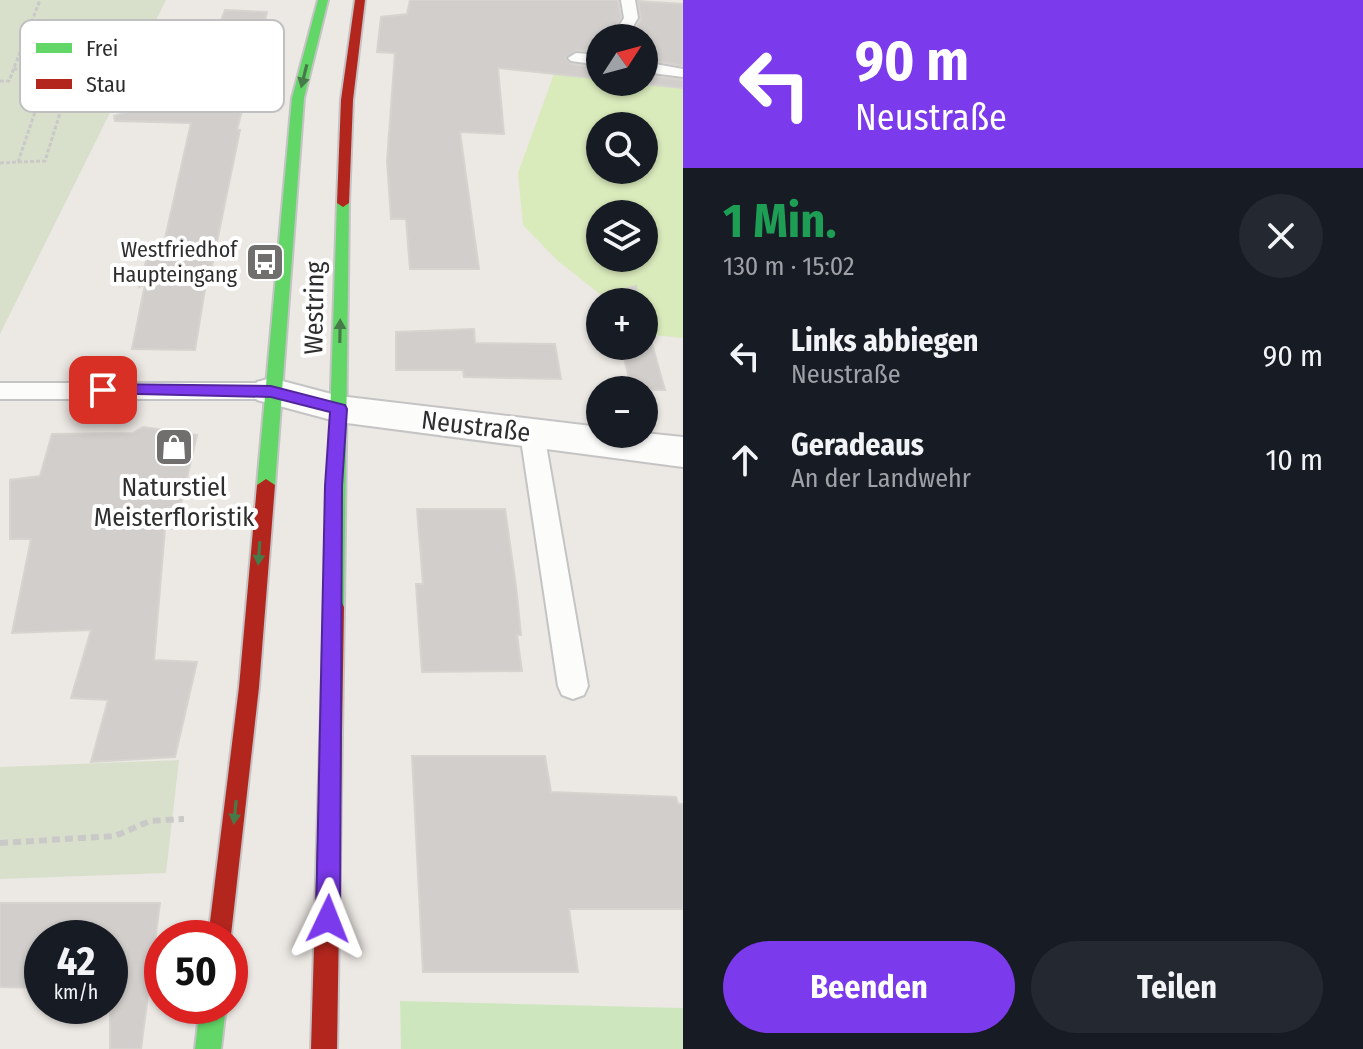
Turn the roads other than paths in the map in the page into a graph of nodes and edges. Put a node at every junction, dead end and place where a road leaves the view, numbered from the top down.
1 (323, 0) edge
2 (360, 0) edge
3 (628, 0) edge
4 (641, 0) edge
5 (627, 24) edge
6 (641, 24) edge
7 (576, 58) dead end
8 (586, 59) edge
9 (658, 69) edge
10 (681, 73) dead end
11 (0, 391) edge
12 (271, 391) junction
13 (339, 409) junction
14 (532, 433) junction
15 (683, 452) edge
16 (573, 686) dead end
17 (222, 920) edge
18 (211, 1024) edge
19 (208, 1049) edge
20 (324, 1049) edge

1 -> 12 main road, Westring
13 -> 2 main road, Westring
3 - 5 lane
4 - 6 lane
7 - 8 lane
9 - 10 lane
11 - 12 lane
12 - 13 street, Neustraße
12 -> 17 main road, Westring
13 - 14 street, Neustraße
13 - 20 main road, Westring
14 - 15 street, Neustraße
14 - 16 lane
18 - 19 main road

